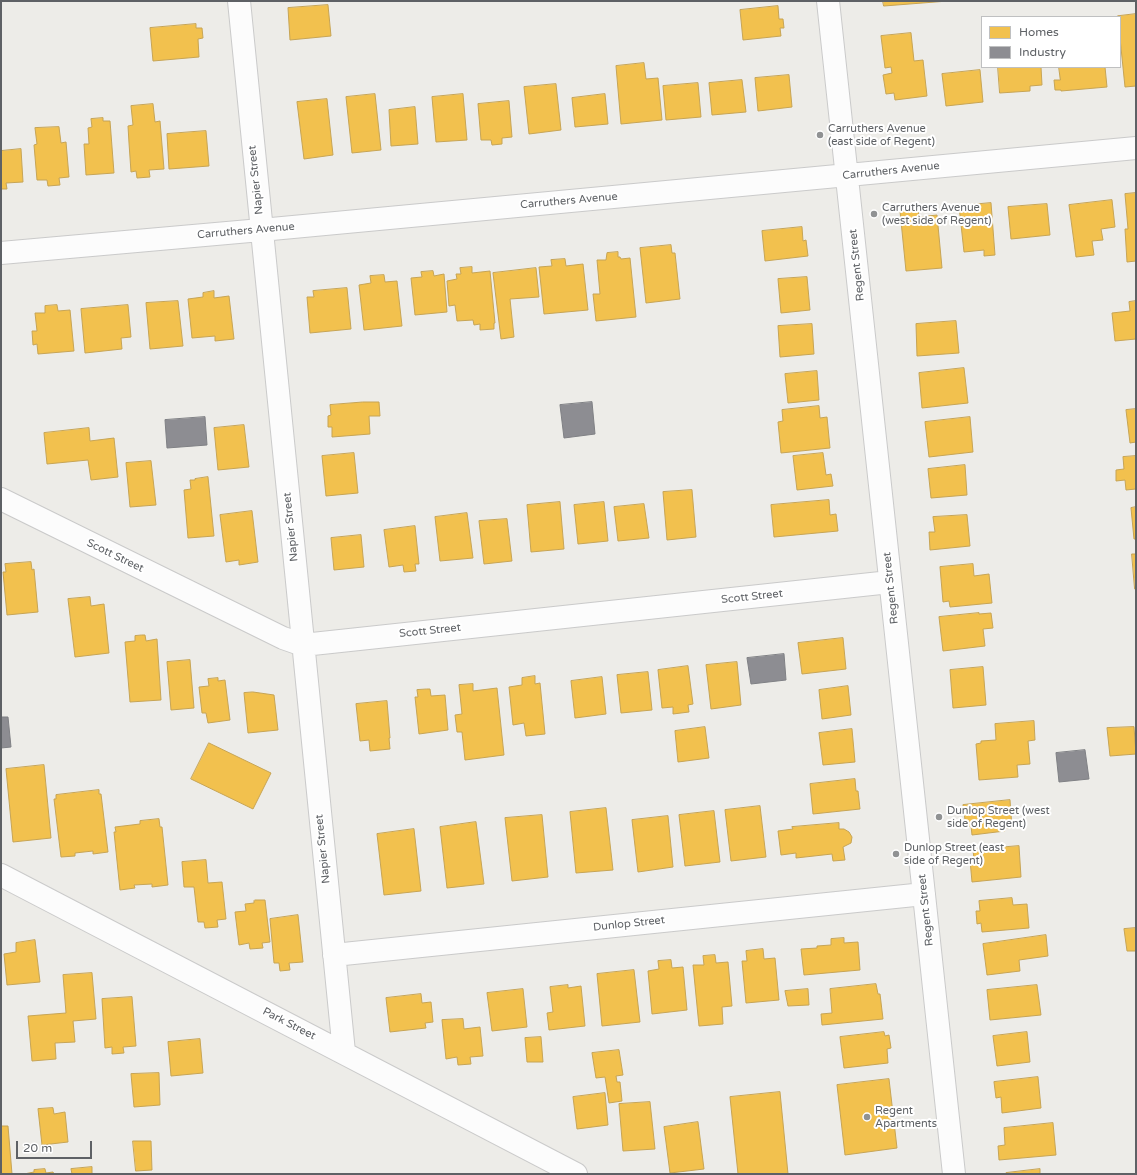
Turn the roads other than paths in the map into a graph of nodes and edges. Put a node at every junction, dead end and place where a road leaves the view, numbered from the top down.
1 (238, 1) edge
2 (828, 1) edge
3 (1136, 148) edge
4 (847, 175) junction
5 (261, 230) junction
6 (1, 253) edge
7 (1, 499) edge
8 (890, 582) junction
9 (303, 645) junction
10 (1, 875) edge
11 (924, 894) junction
12 (334, 955) junction
13 (344, 1052) junction
14 (576, 1174) edge
15 (954, 1174) edge

1 - 5 street, Napier Street
2 - 4 street, Regent Street
3 - 4 street, Carruthers Avenue
4 - 5 street, Carruthers Avenue
4 - 8 street, Regent Street
5 - 6 street, Carruthers Avenue
5 - 9 street, Napier Street
7 - 9 street, Scott Street
8 - 9 street, Scott Street
8 - 11 street, Regent Street
9 - 12 street, Napier Street
10 - 13 street, Park Street
11 - 12 street, Dunlop Street
11 - 15 street, Regent Street
12 - 13 street, Napier Street
13 - 14 street, Park Street

